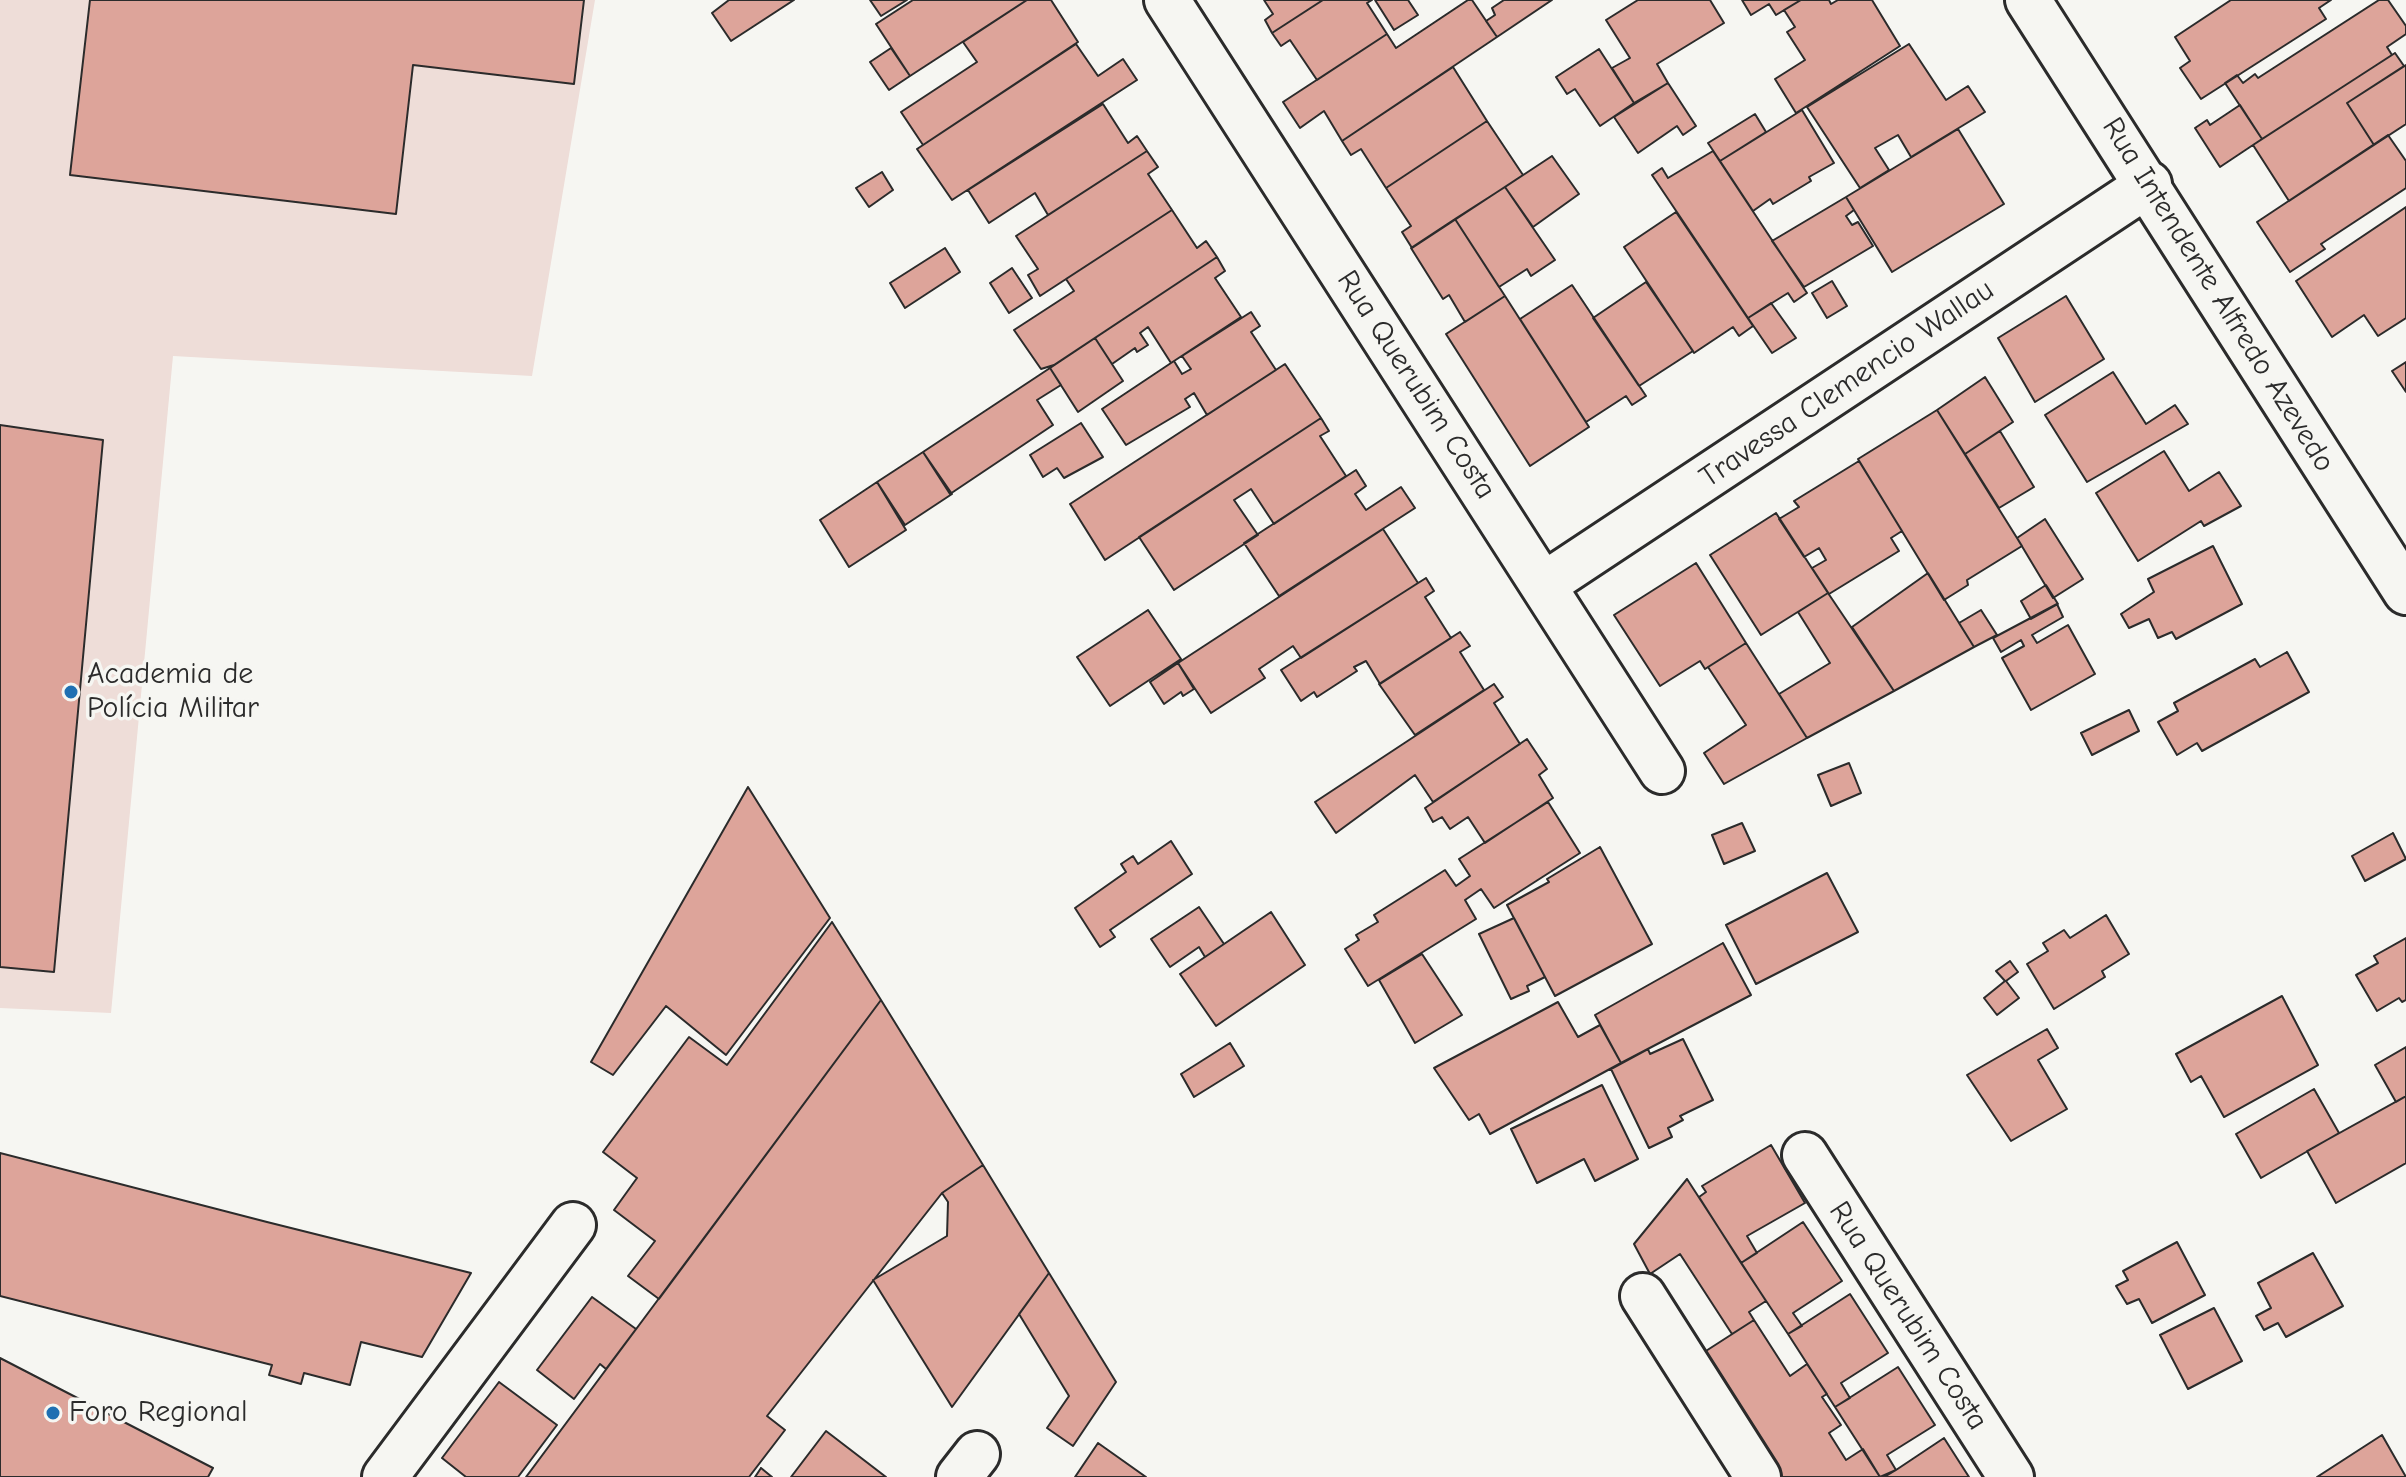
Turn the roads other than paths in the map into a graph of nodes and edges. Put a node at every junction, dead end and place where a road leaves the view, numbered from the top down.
1 (1167, 0) edge
2 (2028, 0) edge
3 (2149, 184) junction
4 (1545, 584) junction
5 (2406, 592) edge
6 (1662, 771) dead end
7 (1805, 1155) dead end
8 (573, 1225) dead end
9 (1643, 1296) dead end
10 (385, 1477) edge
11 (1758, 1477) edge
12 (2011, 1477) edge

1 - 4 street, Rua Querubim Costa
2 - 3 street, Rua Intendente Alfredo Azevedo
3 - 4 street, Travessa Clemencio Wallau
3 - 5 street, Rua Intendente Alfredo Azevedo
4 - 6 street, Rua Querubim Costa
7 - 12 street, Rua Querubim Costa
8 - 10 street
9 - 11 street

